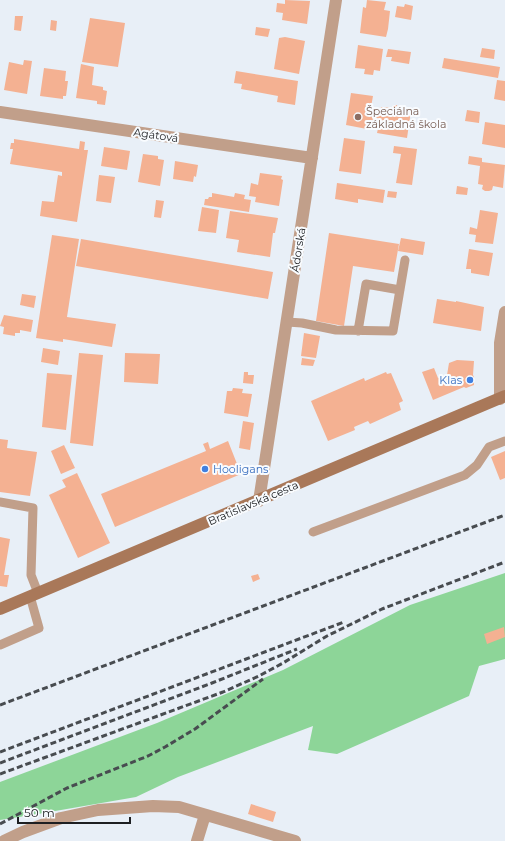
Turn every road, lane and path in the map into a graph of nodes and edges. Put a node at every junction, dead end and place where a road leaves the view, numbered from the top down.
1 (336, 0) edge
2 (0, 112) edge
3 (312, 158) junction
4 (405, 260) dead end
5 (400, 290) junction
6 (505, 312) edge
7 (287, 322) junction
8 (358, 331) junction
9 (502, 398) edge
10 (505, 440) edge
11 (259, 501) junction
12 (0, 502) edge
13 (313, 532) dead end
14 (34, 595) junction
15 (0, 609) edge
16 (0, 645) edge
17 (205, 815) junction
18 (4, 841) edge
19 (197, 841) edge
20 (295, 841) edge

1 - 3 street, Ádorská
2 - 3 street, Agátová
3 - 7 street, Ádorská
4 - 5 lane
5 - 8 lane
5 - 8 lane
6 - 9 street
7 - 8 lane
7 - 11 street, Ádorská
9 - 11 street, Bratislavská cesta
10 - 13 lane
11 - 14 street, Bratislavská cesta
12 - 14 lane
14 - 15 street, Bratislavská cesta
14 - 16 lane
17 - 18 street
17 - 19 street
17 - 20 street

